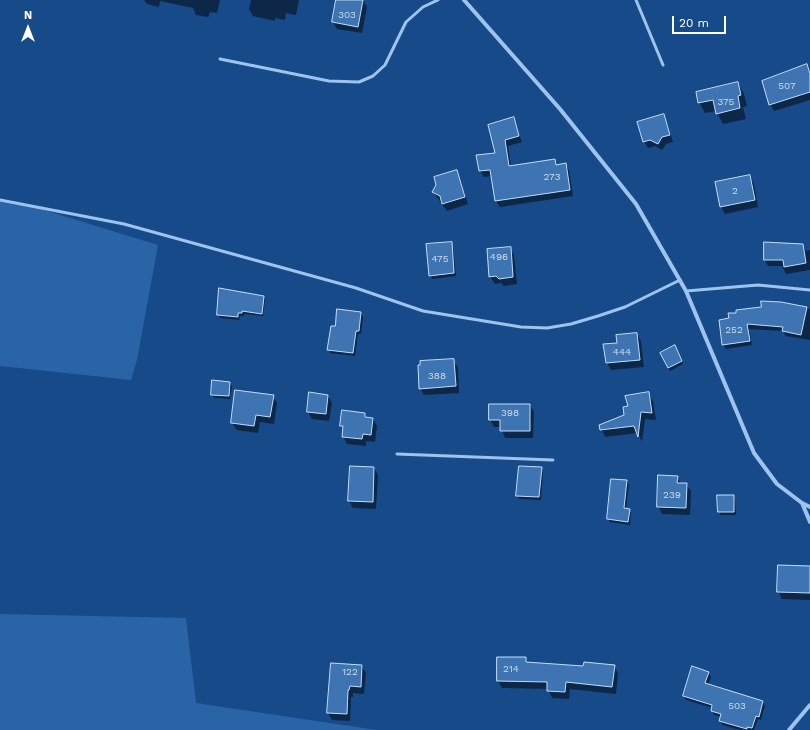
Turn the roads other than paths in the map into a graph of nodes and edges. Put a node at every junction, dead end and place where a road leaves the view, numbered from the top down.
1 (438, 0) edge
2 (464, 0) edge
3 (636, 0) edge
4 (220, 59) dead end
5 (663, 65) dead end
6 (0, 200) edge
7 (680, 280) junction
8 (810, 290) edge
9 (686, 291) junction
10 (397, 454) dead end
11 (553, 460) dead end
12 (802, 503) junction
13 (810, 507) edge
14 (810, 522) edge
15 (810, 706) edge
16 (790, 730) edge

1 - 4 lane
2 - 7 street
3 - 5 lane
6 - 7 lane
7 - 9 street
8 - 9 lane
9 - 12 street
10 - 11 lane
12 - 13 street
12 - 14 street
15 - 16 street

